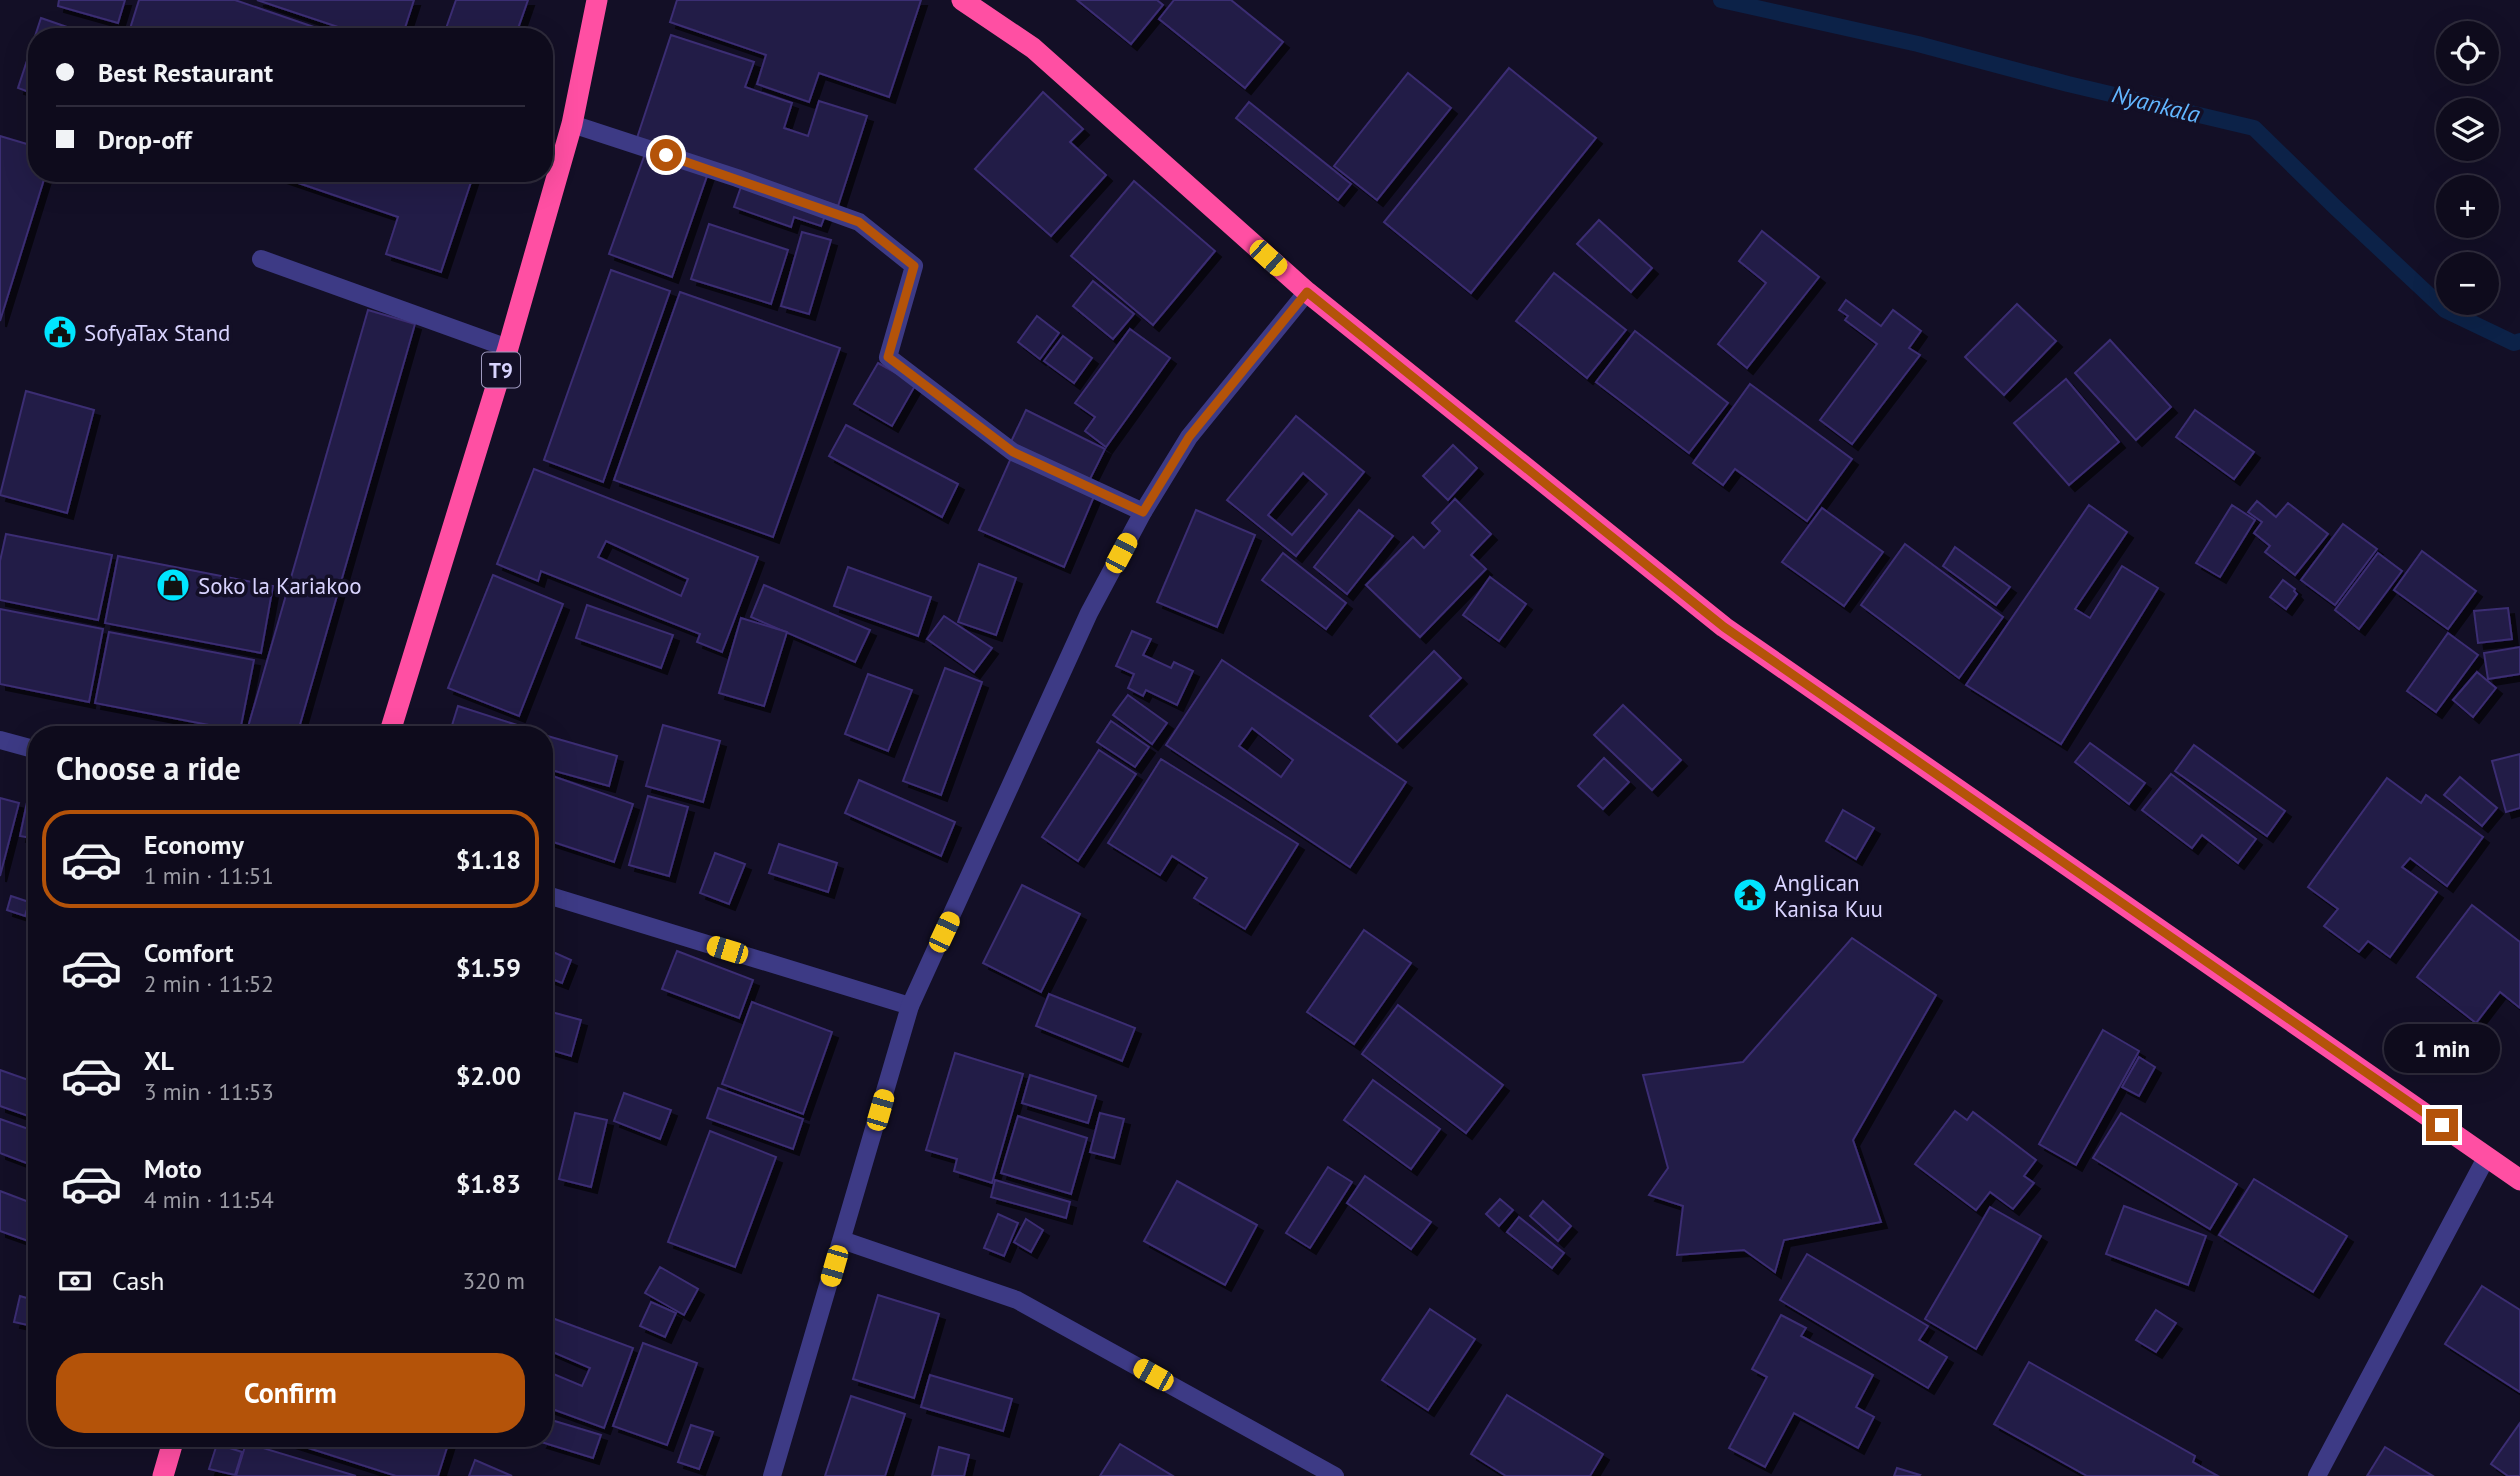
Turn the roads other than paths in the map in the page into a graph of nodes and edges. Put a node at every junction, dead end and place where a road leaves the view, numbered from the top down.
1 (597, 0) edge
2 (962, 0) edge
3 (572, 124) junction
4 (261, 259) dead end
5 (1307, 292) junction
6 (508, 348) junction
7 (1143, 512) junction
8 (393, 726) edge
9 (0, 740) edge
10 (28, 748) edge
11 (553, 897) edge
12 (910, 1006) junction
13 (2487, 1156) junction
14 (2520, 1180) edge
15 (842, 1240) junction
16 (171, 1447) edge
17 (163, 1476) edge
18 (772, 1476) edge
19 (1335, 1476) edge
20 (2317, 1476) edge

1 - 3 highway, T9
2 - 5 highway
3 - 6 highway, T9
3 - 7 street
4 - 6 street
5 - 7 street
5 - 13 highway
6 - 8 highway, T9
7 - 12 street
9 - 10 street
11 - 12 street
12 - 15 street
13 - 14 highway
13 - 20 street
15 - 18 street
15 - 19 street
16 - 17 highway

